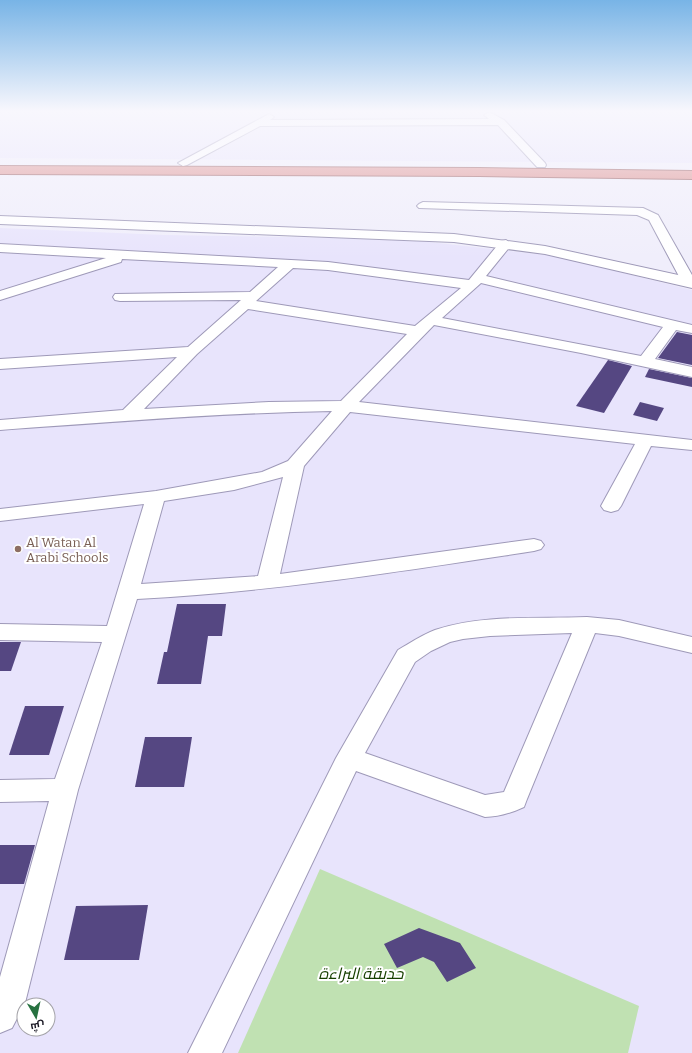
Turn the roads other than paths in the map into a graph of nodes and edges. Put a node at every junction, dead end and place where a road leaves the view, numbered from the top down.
1 (188, 160) edge
2 (536, 160) edge
3 (183, 163) junction
4 (0, 164) edge
5 (541, 165) junction
6 (692, 167) edge
7 (0, 170) edge
8 (692, 175) edge
9 (424, 206) dead end
10 (0, 220) edge
11 (506, 244) junction
12 (2, 248) edge
13 (128, 256) junction
14 (290, 264) junction
15 (475, 282) junction
16 (690, 283) edge
17 (0, 296) edge
18 (120, 297) dead end
19 (251, 300) junction
20 (431, 320) junction
21 (672, 324) junction
22 (692, 329) edge
23 (418, 331) junction
24 (192, 351) junction
25 (645, 362) junction
26 (0, 364) edge
27 (692, 372) edge
28 (346, 406) junction
29 (128, 414) junction
30 (0, 425) edge
31 (646, 438) junction
32 (692, 445) edge
33 (295, 465) junction
34 (156, 496) junction
35 (611, 506) dead end
36 (0, 514) edge
37 (534, 545) dead end
38 (267, 582) junction
39 (128, 592) junction
40 (588, 625) junction
41 (0, 632) edge
42 (116, 634) junction
43 (692, 645) edge
44 (349, 758) junction
45 (65, 790) junction
46 (0, 791) edge
47 (0, 1017) edge
48 (205, 1053) edge

1 - 3 street
2 - 5 street
3 - 4 highway
3 - 5 highway
5 - 6 highway
7 - 8 highway
9 - 16 street
10 - 11 street
11 - 15 street
11 - 16 street
12 - 13 street
13 - 14 street
13 - 17 street
14 - 15 street
14 - 19 street
15 - 20 street
15 - 21 street
18 - 19 street
19 - 23 street
19 - 24 street
20 - 23 street
20 - 25 street
21 - 22 street
21 - 25 street
23 - 28 street
24 - 26 street
24 - 29 street
25 - 27 street
28 - 29 street
28 - 31 street
28 - 33 street
29 - 30 street
31 - 32 street
31 - 35 street
33 - 34 street
33 - 38 street
34 - 36 street
34 - 39 street
37 - 38 street
38 - 39 street
39 - 42 street
40 - 43 street
40 - 44 street
40 - 44 street
41 - 42 street
42 - 45 street
44 - 48 street
45 - 46 street
45 - 47 street

